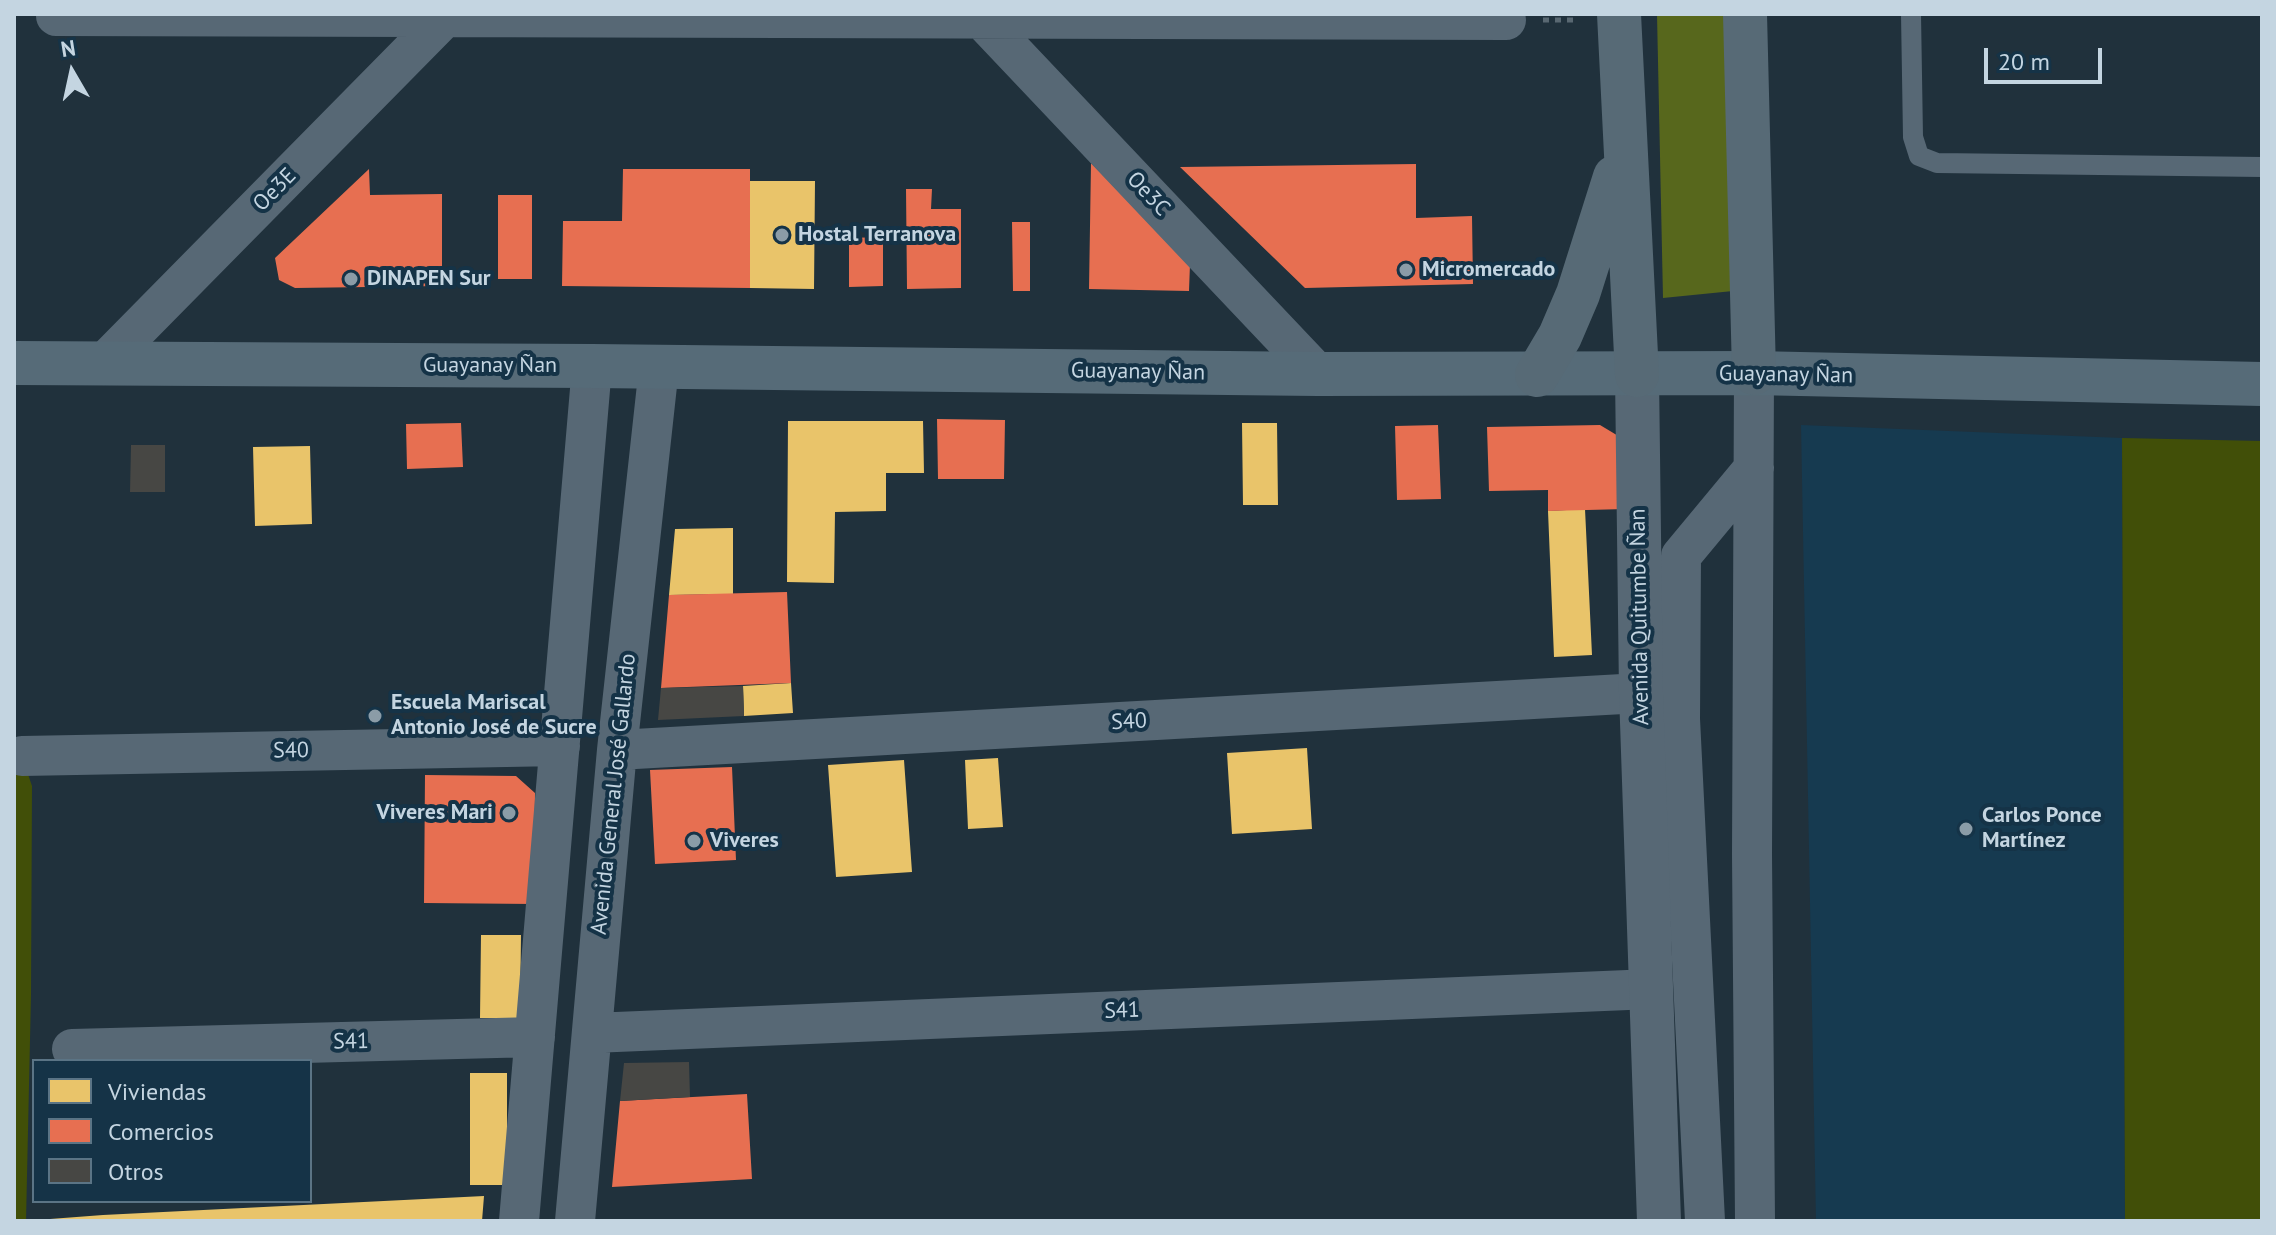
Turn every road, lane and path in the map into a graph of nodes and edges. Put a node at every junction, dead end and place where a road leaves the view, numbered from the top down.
1 (1745, 14) edge
2 (1911, 14) edge
3 (56, 15) edge
4 (447, 16) edge
5 (980, 16) edge
6 (1620, 16) edge
7 (1268, 17) edge
8 (1506, 20) joint
9 (1624, 144) junction
10 (2262, 167) edge
11 (14, 363) edge
12 (102, 365) junction
13 (592, 366) junction
14 (659, 367) junction
15 (1754, 373) junction
16 (1318, 374) junction
17 (1537, 375) junction
18 (1637, 375) junction
19 (2262, 384) edge
20 (1754, 468) junction
21 (1641, 693) junction
22 (560, 746) junction
23 (617, 750) junction
24 (22, 756) dead end
25 (1652, 989) junction
26 (592, 1033) junction
27 (535, 1037) junction
28 (72, 1049) dead end
29 (519, 1221) edge
30 (575, 1221) edge
31 (1659, 1221) edge
32 (1705, 1221) edge
33 (1755, 1221) edge

1 - 15 main road
2 - 10 lane
3 - 4 street
4 - 5 street
4 - 12 street, Oe3E
5 - 7 street
5 - 16 street, Oe3C
6 - 8 path
6 - 9 main road, Avenida Quitumbe Ñan
7 - 8 street
9 - 17 main road
9 - 18 main road, Avenida Quitumbe Ñan
11 - 12 main road, Guayanay Ñan
12 - 13 main road, Guayanay Ñan
13 - 14 main road, Guayanay Ñan
13 - 22 street
14 - 16 main road, Guayanay Ñan
14 - 23 street, Avenida General José Gallardo
15 - 18 main road, Guayanay Ñan
15 - 19 main road, Guayanay Ñan
15 - 20 street
16 - 17 main road, Guayanay Ñan
17 - 18 main road, Guayanay Ñan
18 - 21 street, Avenida Quitumbe Ñan
20 - 32 street
20 - 33 street
21 - 23 street, S40
21 - 25 street, Avenida Quitumbe Ñan
22 - 24 street, S40
22 - 27 street
23 - 26 street, Avenida General José Gallardo
25 - 26 street, S41
25 - 31 street, Avenida Quitumbe Ñan
26 - 30 street, Avenida General José Gallardo
27 - 28 street, S41
27 - 29 street

